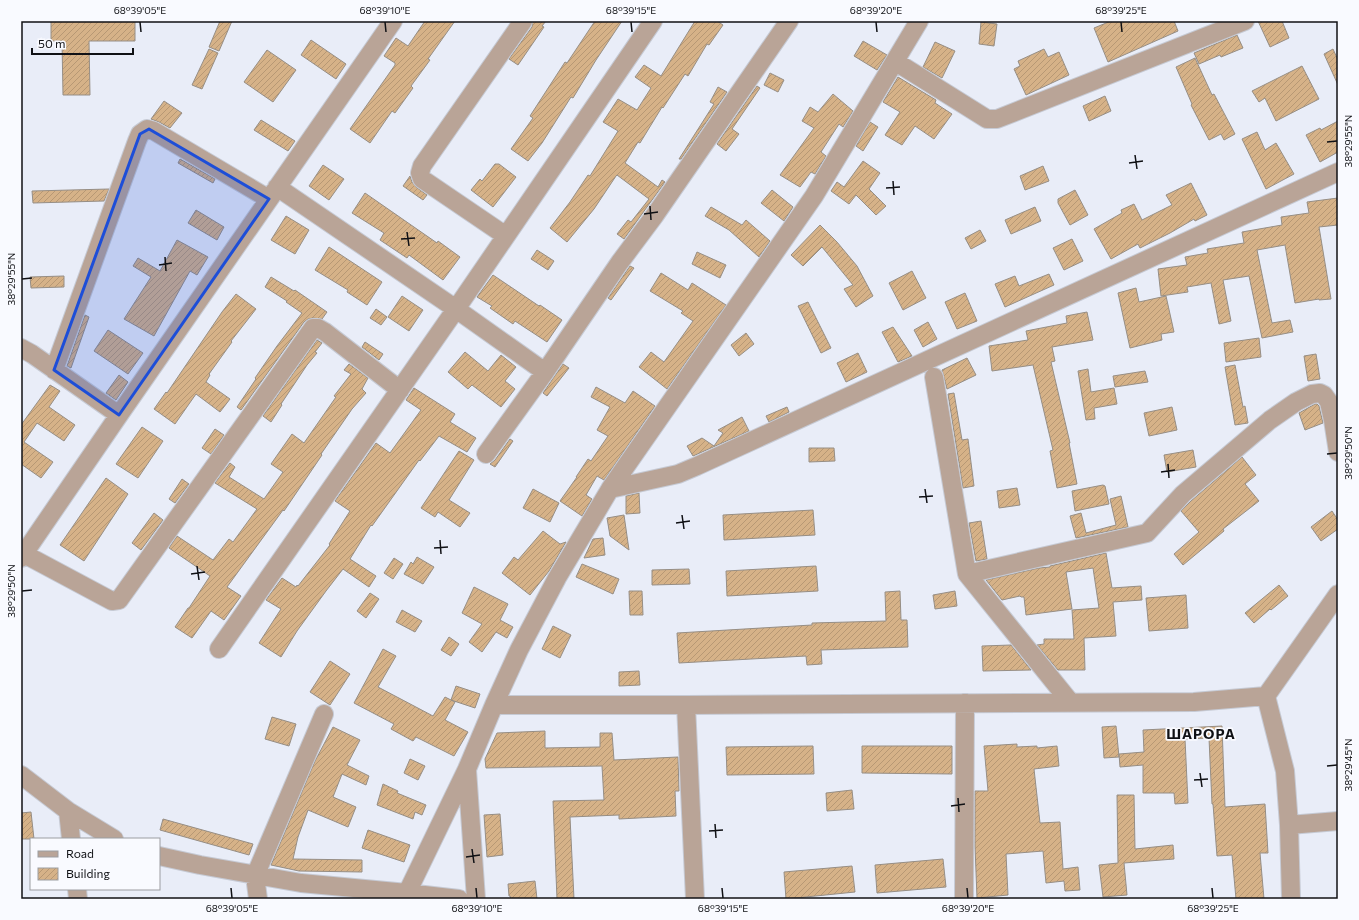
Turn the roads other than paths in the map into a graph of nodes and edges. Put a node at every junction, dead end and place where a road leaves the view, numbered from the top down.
1 (393, 21) edge
2 (523, 21) edge
3 (653, 21) edge
4 (789, 21) edge
5 (919, 21) edge
6 (1245, 21) edge
7 (896, 62) junction
8 (1338, 172) edge
9 (273, 193) junction
10 (506, 236) junction
11 (456, 309) junction
12 (21, 348) edge
13 (54, 370) junction
14 (545, 372) junction
15 (934, 377) dead end
16 (400, 390) junction
17 (118, 415) junction
18 (1338, 452) edge
19 (486, 454) dead end
20 (610, 489) junction
21 (23, 556) edge
22 (967, 574) junction
23 (1338, 594) edge
24 (219, 649) dead end
25 (1266, 696) junction
26 (965, 703) junction
27 (1071, 703) junction
28 (494, 705) junction
29 (686, 705) junction
30 (324, 714) dead end
31 (467, 769) junction
32 (21, 775) edge
33 (68, 811) junction
34 (1338, 822) edge
35 (1288, 825) junction
36 (71, 838) edge
37 (112, 838) edge
38 (160, 856) edge
39 (255, 876) junction
40 (407, 893) junction
41 (258, 899) edge
42 (459, 899) edge
43 (476, 899) edge
44 (695, 899) edge
45 (964, 899) edge
46 (1291, 899) edge

1 - 9 street
2 - 10 street
3 - 10 street
4 - 14 street
5 - 7 street
6 - 7 street
7 - 20 street
8 - 20 street
9 - 11 street
9 - 13 street
9 - 17 street
10 - 11 street
11 - 14 street
11 - 16 street
12 - 13 street
13 - 17 street
14 - 19 street
15 - 22 street
16 - 21 street
16 - 24 street
17 - 21 street
18 - 22 street
20 - 28 street
22 - 27 street
23 - 25 street
25 - 27 street
25 - 35 street
26 - 27 street
26 - 29 street
26 - 45 street
28 - 29 street
28 - 31 street
29 - 44 street
30 - 39 street
31 - 40 street
31 - 43 street
32 - 33 street
33 - 36 street
33 - 37 street
34 - 35 street
35 - 46 street
38 - 39 street
39 - 40 street
39 - 41 street
40 - 42 street

